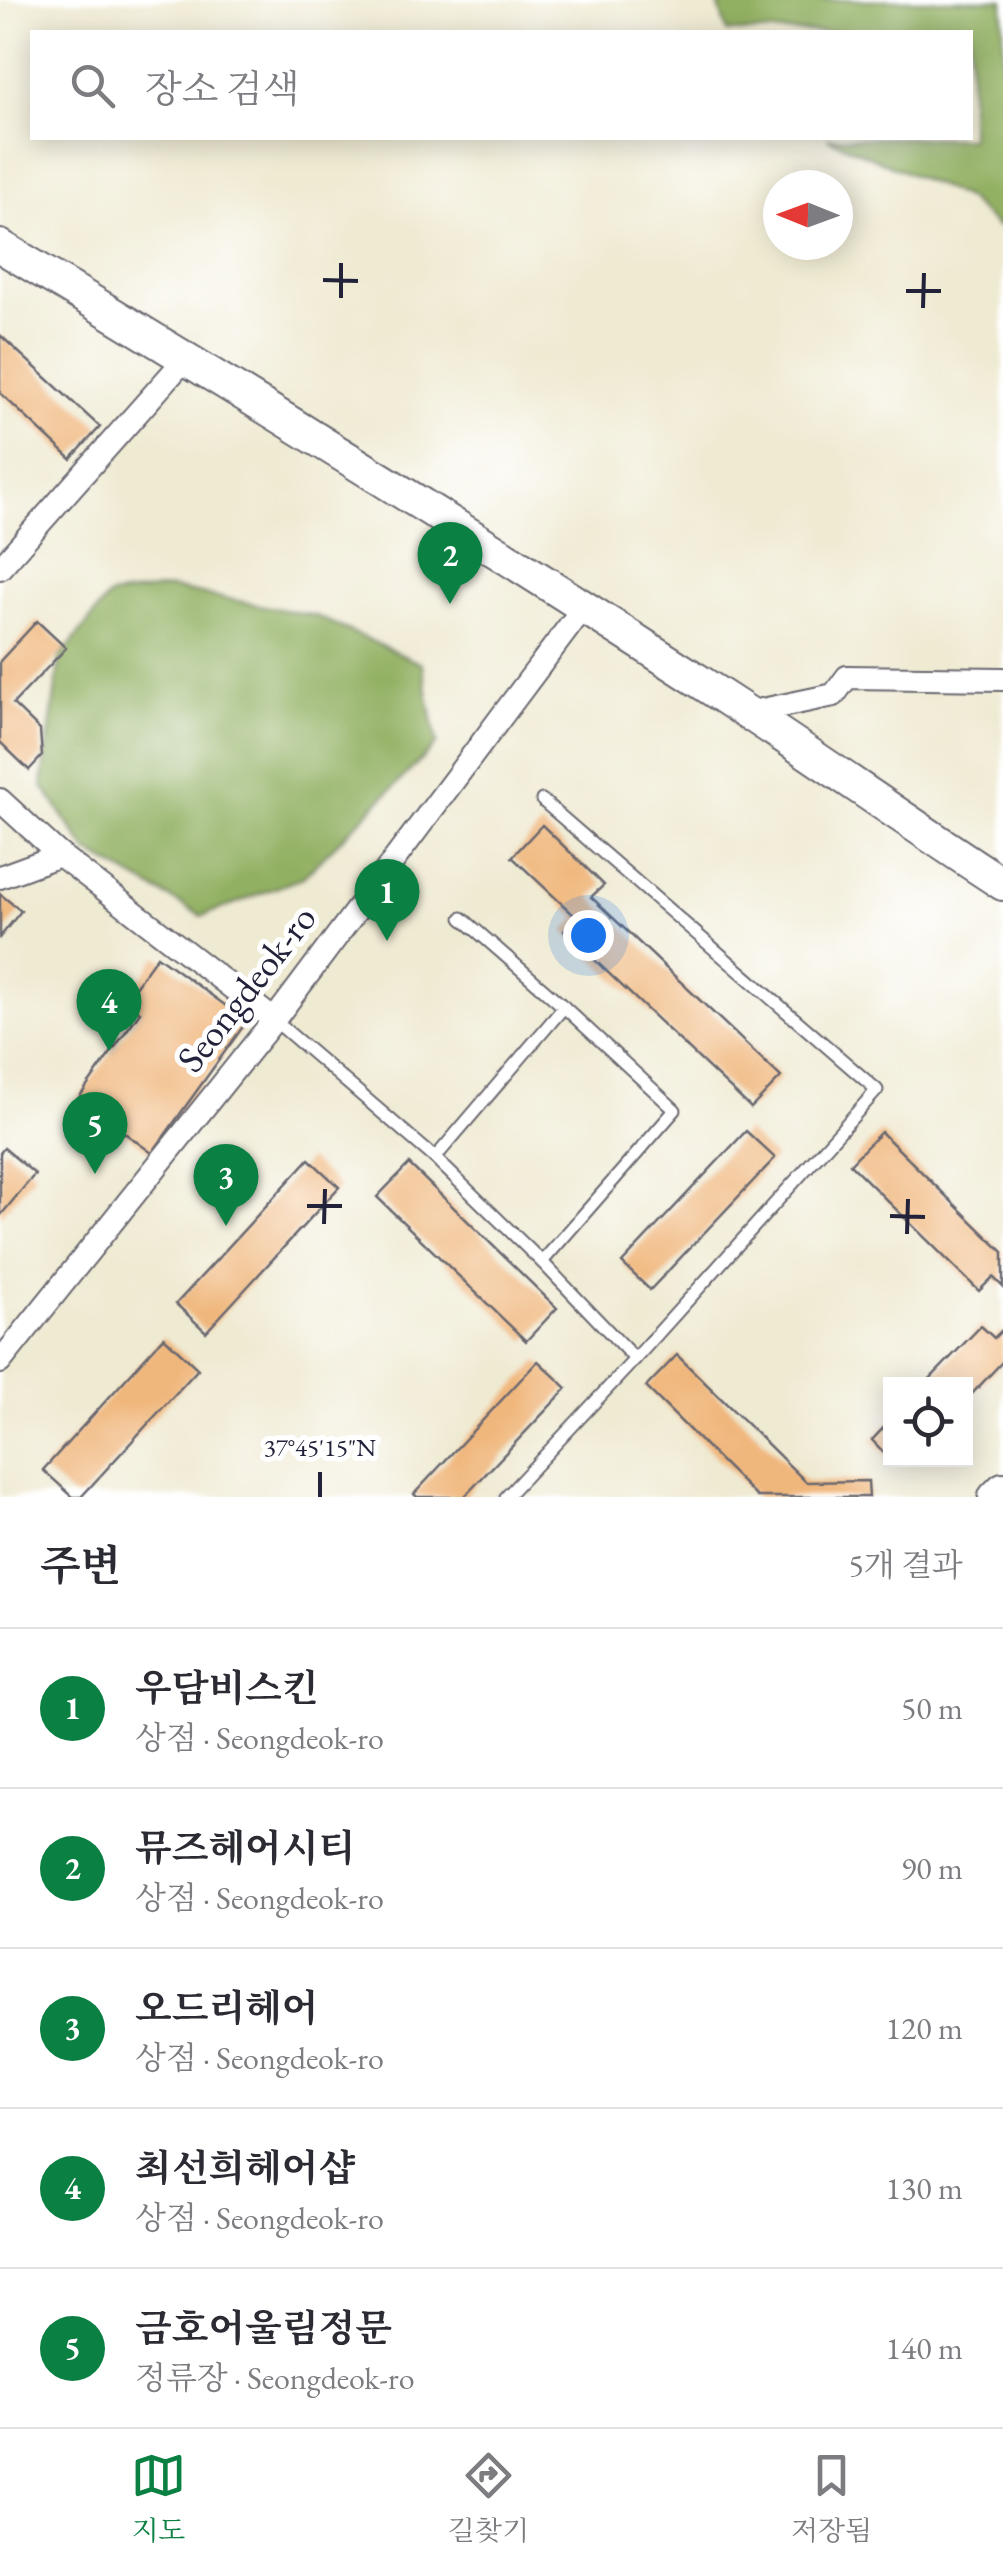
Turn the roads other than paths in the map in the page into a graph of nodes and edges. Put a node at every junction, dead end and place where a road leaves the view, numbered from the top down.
1 (0, 246) edge
2 (186, 358) junction
3 (0, 568) edge
4 (583, 608) junction
5 (1003, 679) edge
6 (748, 714) junction
7 (0, 800) edge
8 (542, 800) dead end
9 (60, 855) junction
10 (0, 877) edge
11 (999, 878) edge
12 (462, 918) dead end
13 (564, 1006) junction
14 (274, 1020) junction
15 (434, 1158) junction
16 (542, 1262) junction
17 (634, 1359) junction
18 (0, 1362) edge
19 (1003, 1489) edge
20 (506, 1497) edge
21 (995, 1497) edge

1 - 2 street
2 - 3 street
2 - 4 street
4 - 6 street
4 - 14 street, Seongdeok-ro
5 - 6 street
6 - 11 street
7 - 9 street
8 - 17 lane
9 - 10 street
9 - 14 street
12 - 13 lane
13 - 15 lane
13 - 16 lane
14 - 15 lane
14 - 18 street, Seongdeok-ro
15 - 16 lane
16 - 17 lane
17 - 20 lane
19 - 21 street

